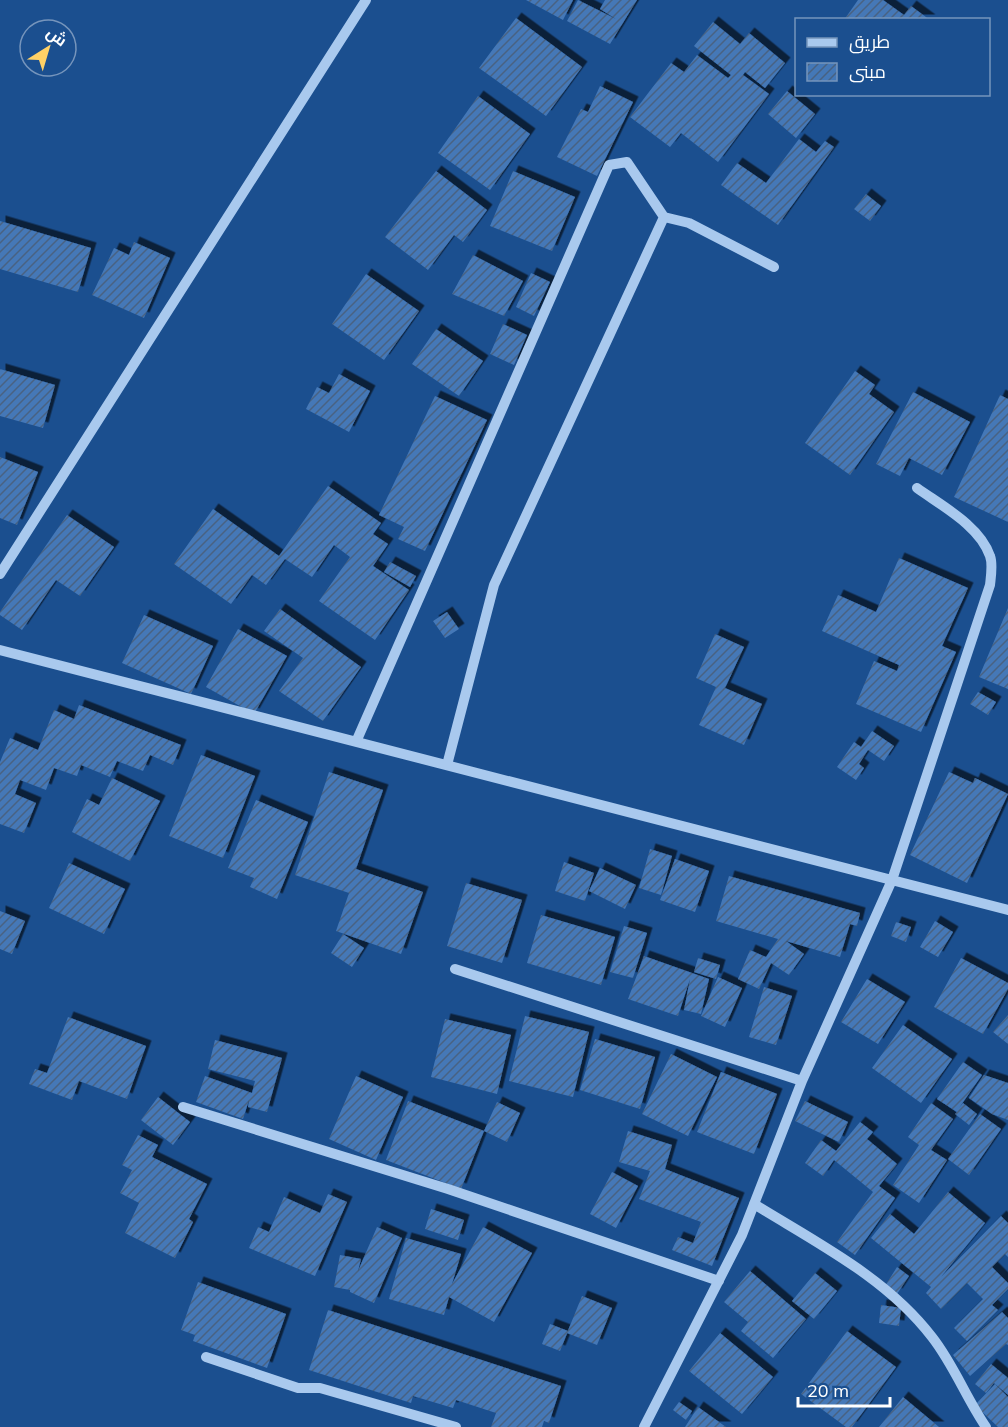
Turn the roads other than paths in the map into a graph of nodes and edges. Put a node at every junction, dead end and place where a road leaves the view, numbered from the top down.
1 (366, 0) edge
2 (664, 217) junction
3 (774, 267) dead end
4 (917, 488) dead end
5 (0, 574) edge
6 (0, 650) edge
7 (356, 742) junction
8 (447, 765) junction
9 (892, 880) junction
10 (1007, 906) edge
11 (455, 969) dead end
12 (802, 1081) junction
13 (183, 1107) dead end
14 (754, 1204) junction
15 (719, 1281) junction
16 (206, 1357) dead end
17 (456, 1427) edge
18 (644, 1427) edge
19 (986, 1427) edge

1 - 5 street
2 - 3 street
2 - 7 street
2 - 8 street
4 - 9 street
6 - 7 street
7 - 8 street
8 - 9 street
9 - 10 street
9 - 12 street
11 - 12 street
12 - 14 street
13 - 15 street
14 - 15 street
14 - 19 street
15 - 18 street
16 - 17 street

